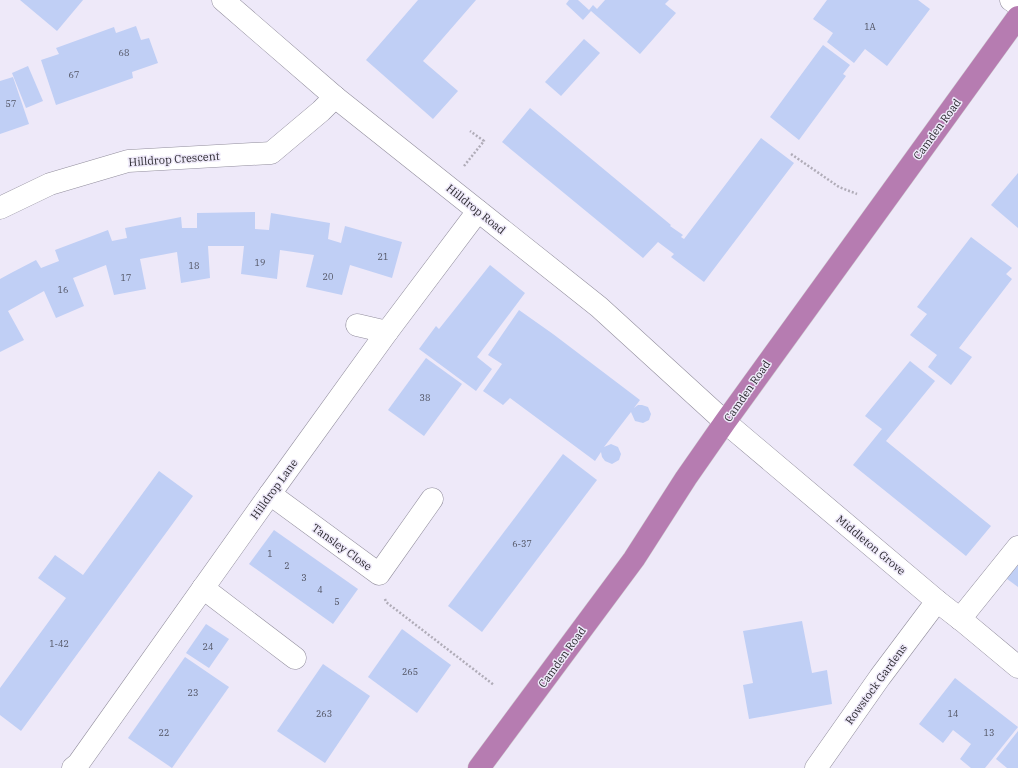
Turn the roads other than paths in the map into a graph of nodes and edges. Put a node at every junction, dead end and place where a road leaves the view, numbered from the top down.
1 (223, 0) edge
2 (1011, 0) edge
3 (1018, 5) edge
4 (1018, 17) edge
5 (335, 97) junction
6 (0, 208) edge
7 (478, 211) junction
8 (357, 324) dead end
9 (387, 332) junction
10 (725, 422) junction
11 (270, 494) junction
12 (432, 499) dead end
13 (1018, 548) edge
14 (203, 588) junction
15 (937, 601) junction
16 (960, 619) junction
17 (295, 658) dead end
18 (1018, 667) edge
19 (72, 768) edge
20 (479, 768) edge
21 (816, 768) edge

1 - 5 street, Hilldrop Road
2 - 3 street
4 - 10 highway, Camden Road
5 - 6 street, Hilldrop Crescent
5 - 7 street, Hilldrop Road
7 - 9 street, Hilldrop Lane
7 - 10 street, Hilldrop Road
8 - 9 street
9 - 11 street, Hilldrop Lane
10 - 15 street, Middleton Grove
10 - 20 highway, Camden Road
11 - 12 street, Tansley Close
11 - 14 street, Hilldrop Lane
13 - 16 street
14 - 17 street
14 - 19 street, Hilldrop Lane
15 - 16 street, Middleton Grove
15 - 21 street, Rowstock Gardens
16 - 18 street, Middleton Grove

